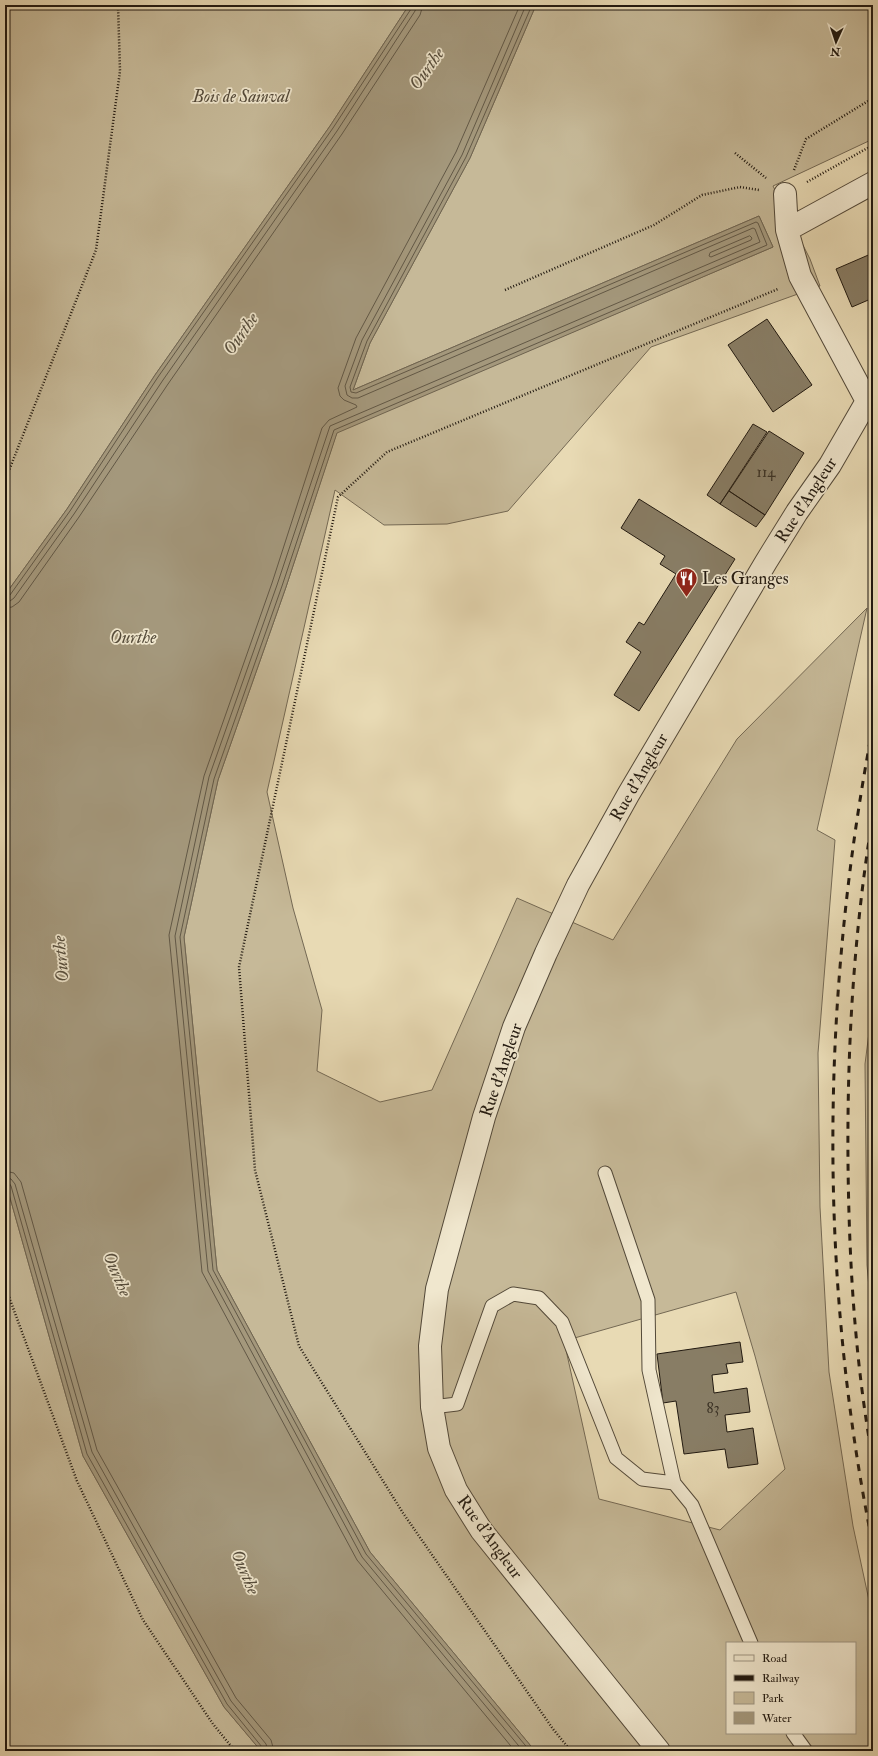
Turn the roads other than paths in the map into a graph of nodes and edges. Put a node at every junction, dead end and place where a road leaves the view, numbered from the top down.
1 (873, 183) edge
2 (785, 194) road end
3 (786, 230) junction
4 (605, 1173) dead end
5 (432, 1407) junction
6 (674, 1483) junction
7 (751, 1642) edge
8 (794, 1734) edge
9 (659, 1751) edge
10 (806, 1751) edge

1 - 3 street
2 - 3 street
3 - 5 street, Rue d'Angleur
4 - 6 lane
5 - 6 lane
5 - 9 street, Rue d'Angleur
6 - 7 lane
8 - 10 lane

